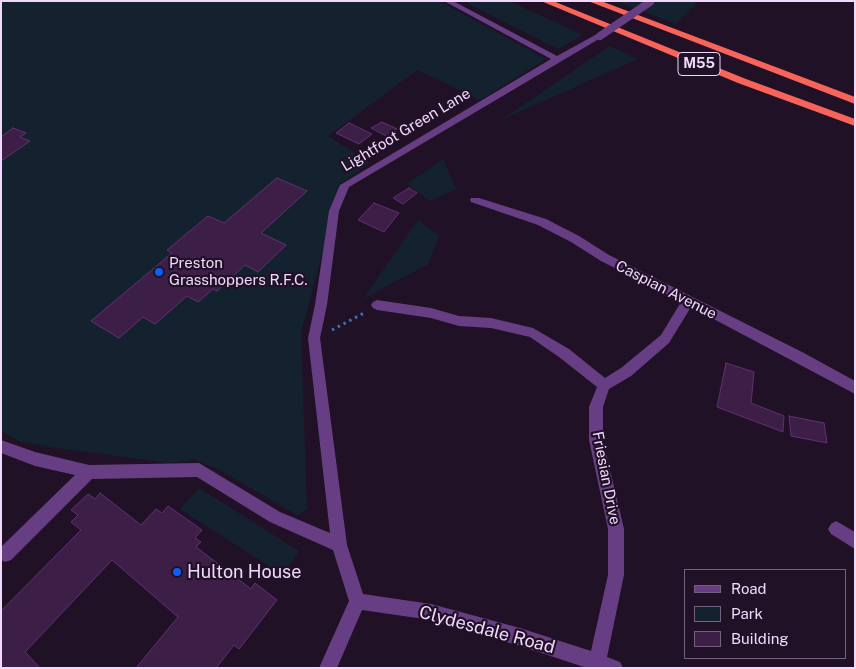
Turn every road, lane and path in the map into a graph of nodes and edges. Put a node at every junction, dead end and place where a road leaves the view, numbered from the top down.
1 (447, 1) edge
2 (545, 1) edge
3 (592, 1) edge
4 (651, 2) edge
5 (557, 59) junction
6 (855, 101) edge
7 (855, 123) edge
8 (475, 200) dead end
9 (688, 301) junction
10 (377, 305) joint
11 (330, 331) dead end
12 (604, 385) junction
13 (855, 388) edge
14 (1, 446) edge
15 (90, 472) junction
16 (836, 529) dead end
17 (855, 541) edge
18 (339, 545) junction
19 (5, 554) dead end
20 (357, 601) junction
21 (597, 662) junction
22 (328, 668) edge
23 (614, 668) edge

1 - 5 street
2 - 7 highway, M55
3 - 6 highway, M55
4 - 5 street, Lightfoot Green Lane, bridge
5 - 18 street, Lightfoot Green Lane
8 - 9 street, Caspian Avenue
9 - 12 street
9 - 13 street, Caspian Avenue
10 - 11 path
10 - 12 street
12 - 21 street, Friesian Drive
14 - 15 street
15 - 18 street
15 - 19 street
16 - 17 street
18 - 20 street, Lightfoot Green Lane
20 - 21 street, Clydesdale Road
20 - 22 street
21 - 23 street, Clydesdale Road

